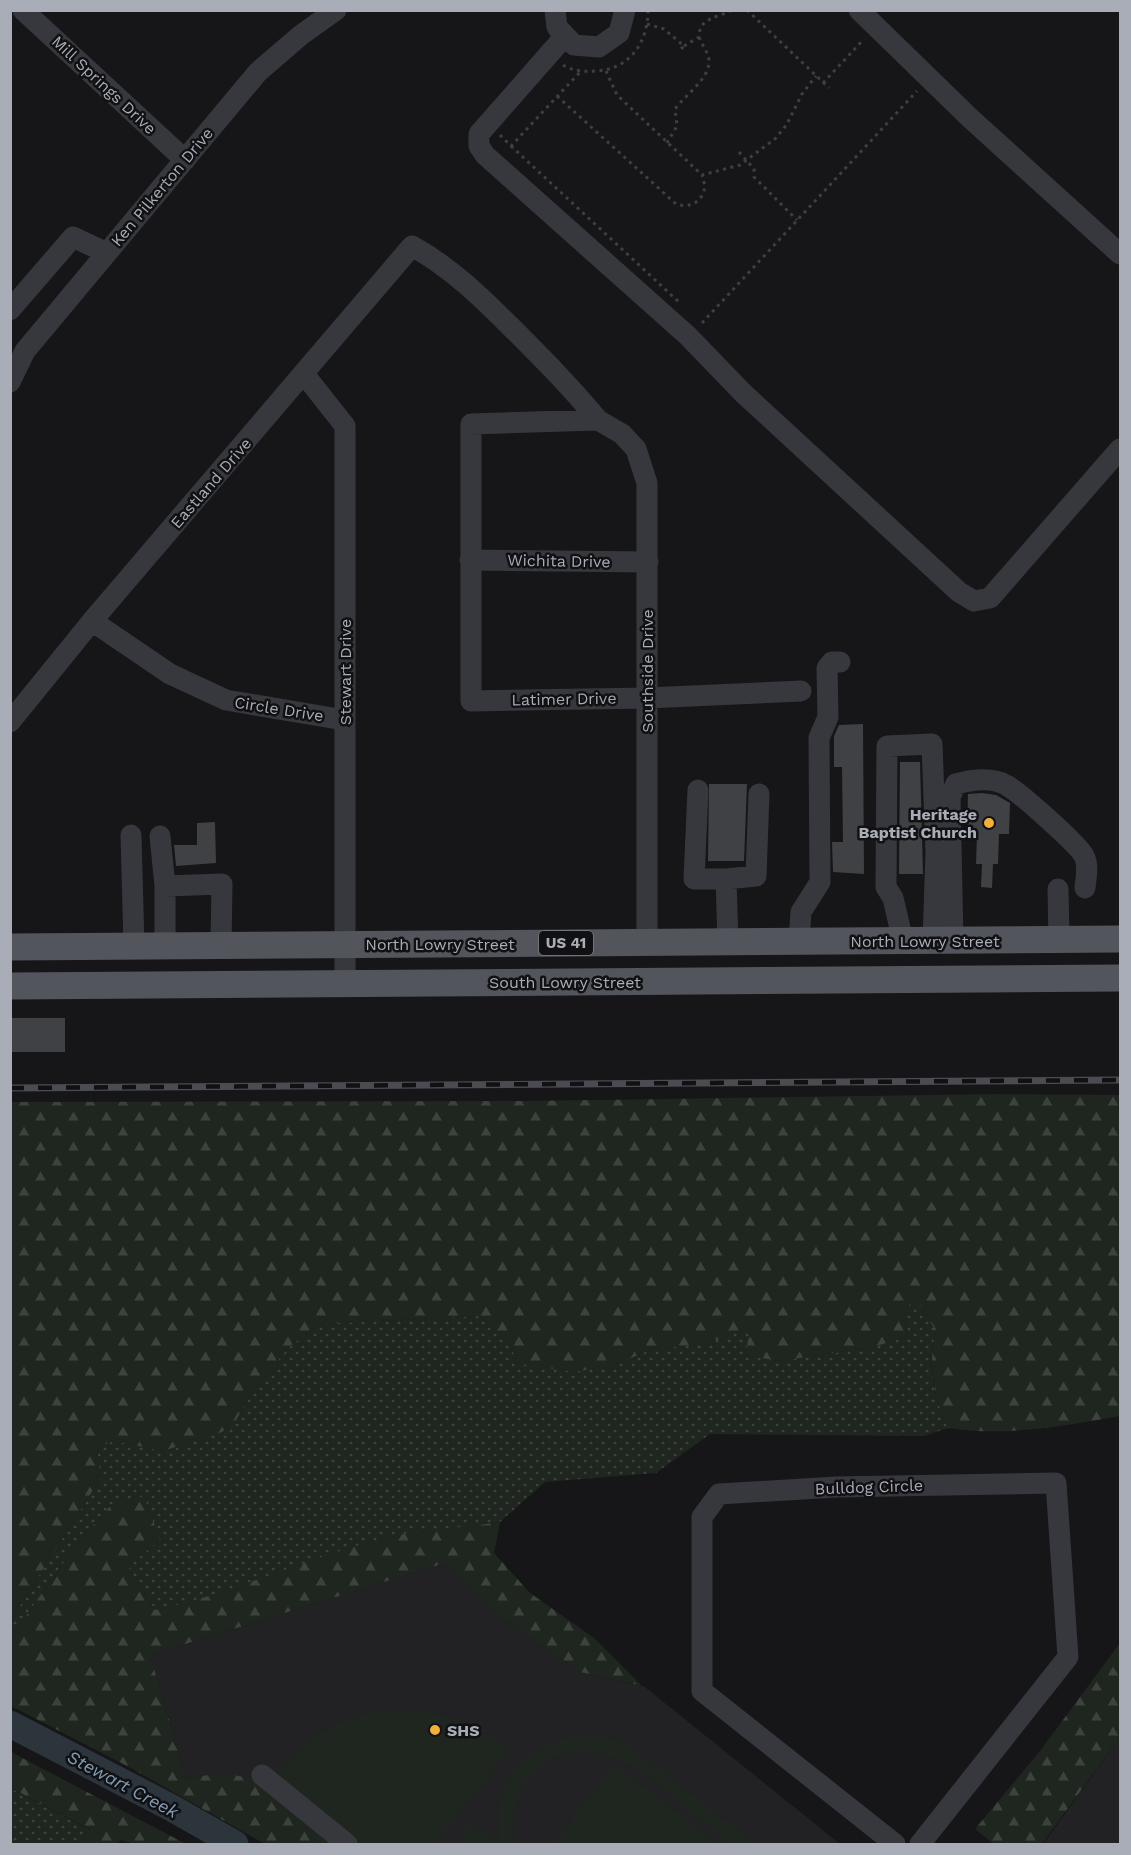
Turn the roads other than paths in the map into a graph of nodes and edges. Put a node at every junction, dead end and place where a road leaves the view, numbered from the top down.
1 (23, 10) edge
2 (336, 10) edge
3 (555, 10) edge
4 (625, 10) edge
5 (859, 10) edge
6 (565, 36) junction
7 (185, 160) junction
8 (412, 246) joint
9 (107, 253) junction
10 (1120, 254) edge
11 (10, 310) edge
12 (18, 346) edge
13 (304, 374) junction
14 (10, 382) edge
15 (598, 420) junction
16 (1120, 449) edge
17 (470, 560) junction
18 (648, 562) junction
19 (92, 621) junction
20 (840, 662) dead end
21 (801, 691) dead end
22 (647, 698) junction
23 (344, 720) junction
24 (10, 722) edge
25 (698, 790) dead end
26 (759, 794) dead end
27 (131, 835) dead end
28 (160, 836) dead end
29 (726, 879) junction
30 (165, 886) junction
31 (1085, 888) dead end
32 (1058, 889) dead end
33 (1120, 939) edge
34 (1059, 940) junction
35 (799, 941) junction
36 (903, 941) junction
37 (943, 941) junction
38 (728, 942) junction
39 (647, 943) junction
40 (346, 944) junction
41 (221, 945) junction
42 (134, 946) junction
43 (165, 946) junction
44 (10, 947) edge
45 (1120, 978) edge
46 (902, 979) junction
47 (345, 984) junction
48 (10, 986) edge
49 (262, 1775) dead end
50 (347, 1845) edge
51 (895, 1845) edge
52 (920, 1845) edge

1 - 7 street, Mill Springs Drive
2 - 7 street, Ken Pilkerton Drive
3 - 6 street
4 - 6 street
5 - 10 street
6 - 16 street
7 - 9 street, Ken Pilkerton Drive
8 - 13 street, Eastland Drive
8 - 15 street, Southside Drive
9 - 11 street
9 - 12 street, Ken Pilkerton Drive
12 - 14 street, Ken Pilkerton Drive
13 - 19 street, Eastland Drive
13 - 23 street, Stewart Drive
15 - 17 street
15 - 18 street, Southside Drive
17 - 18 street, Wichita Drive
17 - 22 street, Latimer Drive
18 - 22 street, Southside Drive
19 - 23 street, Circle Drive
19 - 24 street, Eastland Drive
20 - 35 street
21 - 22 street, Latimer Drive
22 - 39 street, Southside Drive
23 - 40 street, Stewart Drive
25 - 29 street
26 - 29 street
27 - 42 street
28 - 30 street
29 - 38 street
30 - 41 street
30 - 43 street
31 - 37 street
32 - 34 street
33 - 34 main road, North Lowry Street / US 41
34 - 37 main road, North Lowry Street / US 41
35 - 36 main road, North Lowry Street / US 41
35 - 38 main road, North Lowry Street / US 41
36 - 37 main road, North Lowry Street / US 41
36 - 37 street
36 - 46 main road
38 - 39 main road, North Lowry Street / US 41
39 - 40 main road, North Lowry Street / US 41
40 - 41 main road, North Lowry Street / US 41
40 - 47 street, Stewart Drive
41 - 43 main road, North Lowry Street / US 41
42 - 43 main road, North Lowry Street / US 41
42 - 44 main road, North Lowry Street / US 41
45 - 46 main road, South Lowry Street
46 - 47 main road, South Lowry Street
47 - 48 main road, South Lowry Street
49 - 50 street
51 - 52 street, Bulldog Circle

